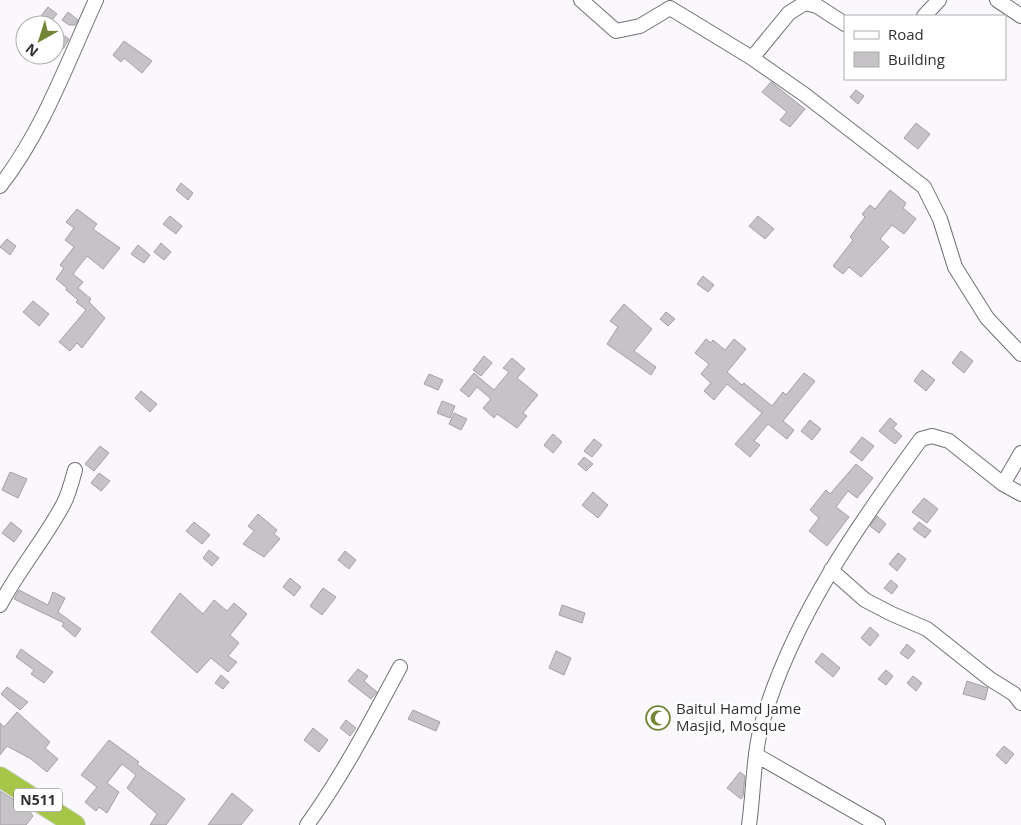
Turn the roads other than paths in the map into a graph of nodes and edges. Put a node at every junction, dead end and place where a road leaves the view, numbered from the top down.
1 (96, 0) edge
2 (581, 0) edge
3 (939, 0) edge
4 (997, 0) edge
5 (925, 15) edge
6 (1021, 16) edge
7 (844, 23) edge
8 (752, 58) junction
9 (0, 186) edge
10 (1021, 354) edge
11 (1021, 453) edge
12 (75, 470) dead end
13 (1003, 484) junction
14 (1021, 494) edge
15 (832, 570) junction
16 (0, 605) edge
17 (400, 667) dead end
18 (1021, 703) edge
19 (756, 755) junction
20 (0, 777) edge
21 (75, 825) edge
22 (307, 825) edge
23 (748, 825) edge
24 (878, 825) edge

1 - 9 street
2 - 8 street
3 - 5 street
4 - 6 street
7 - 8 street
8 - 10 street
11 - 13 street
12 - 16 street
13 - 14 street
13 - 15 street
15 - 18 street
15 - 19 street
17 - 22 street
19 - 23 street
19 - 24 street
20 - 21 highway, N511

